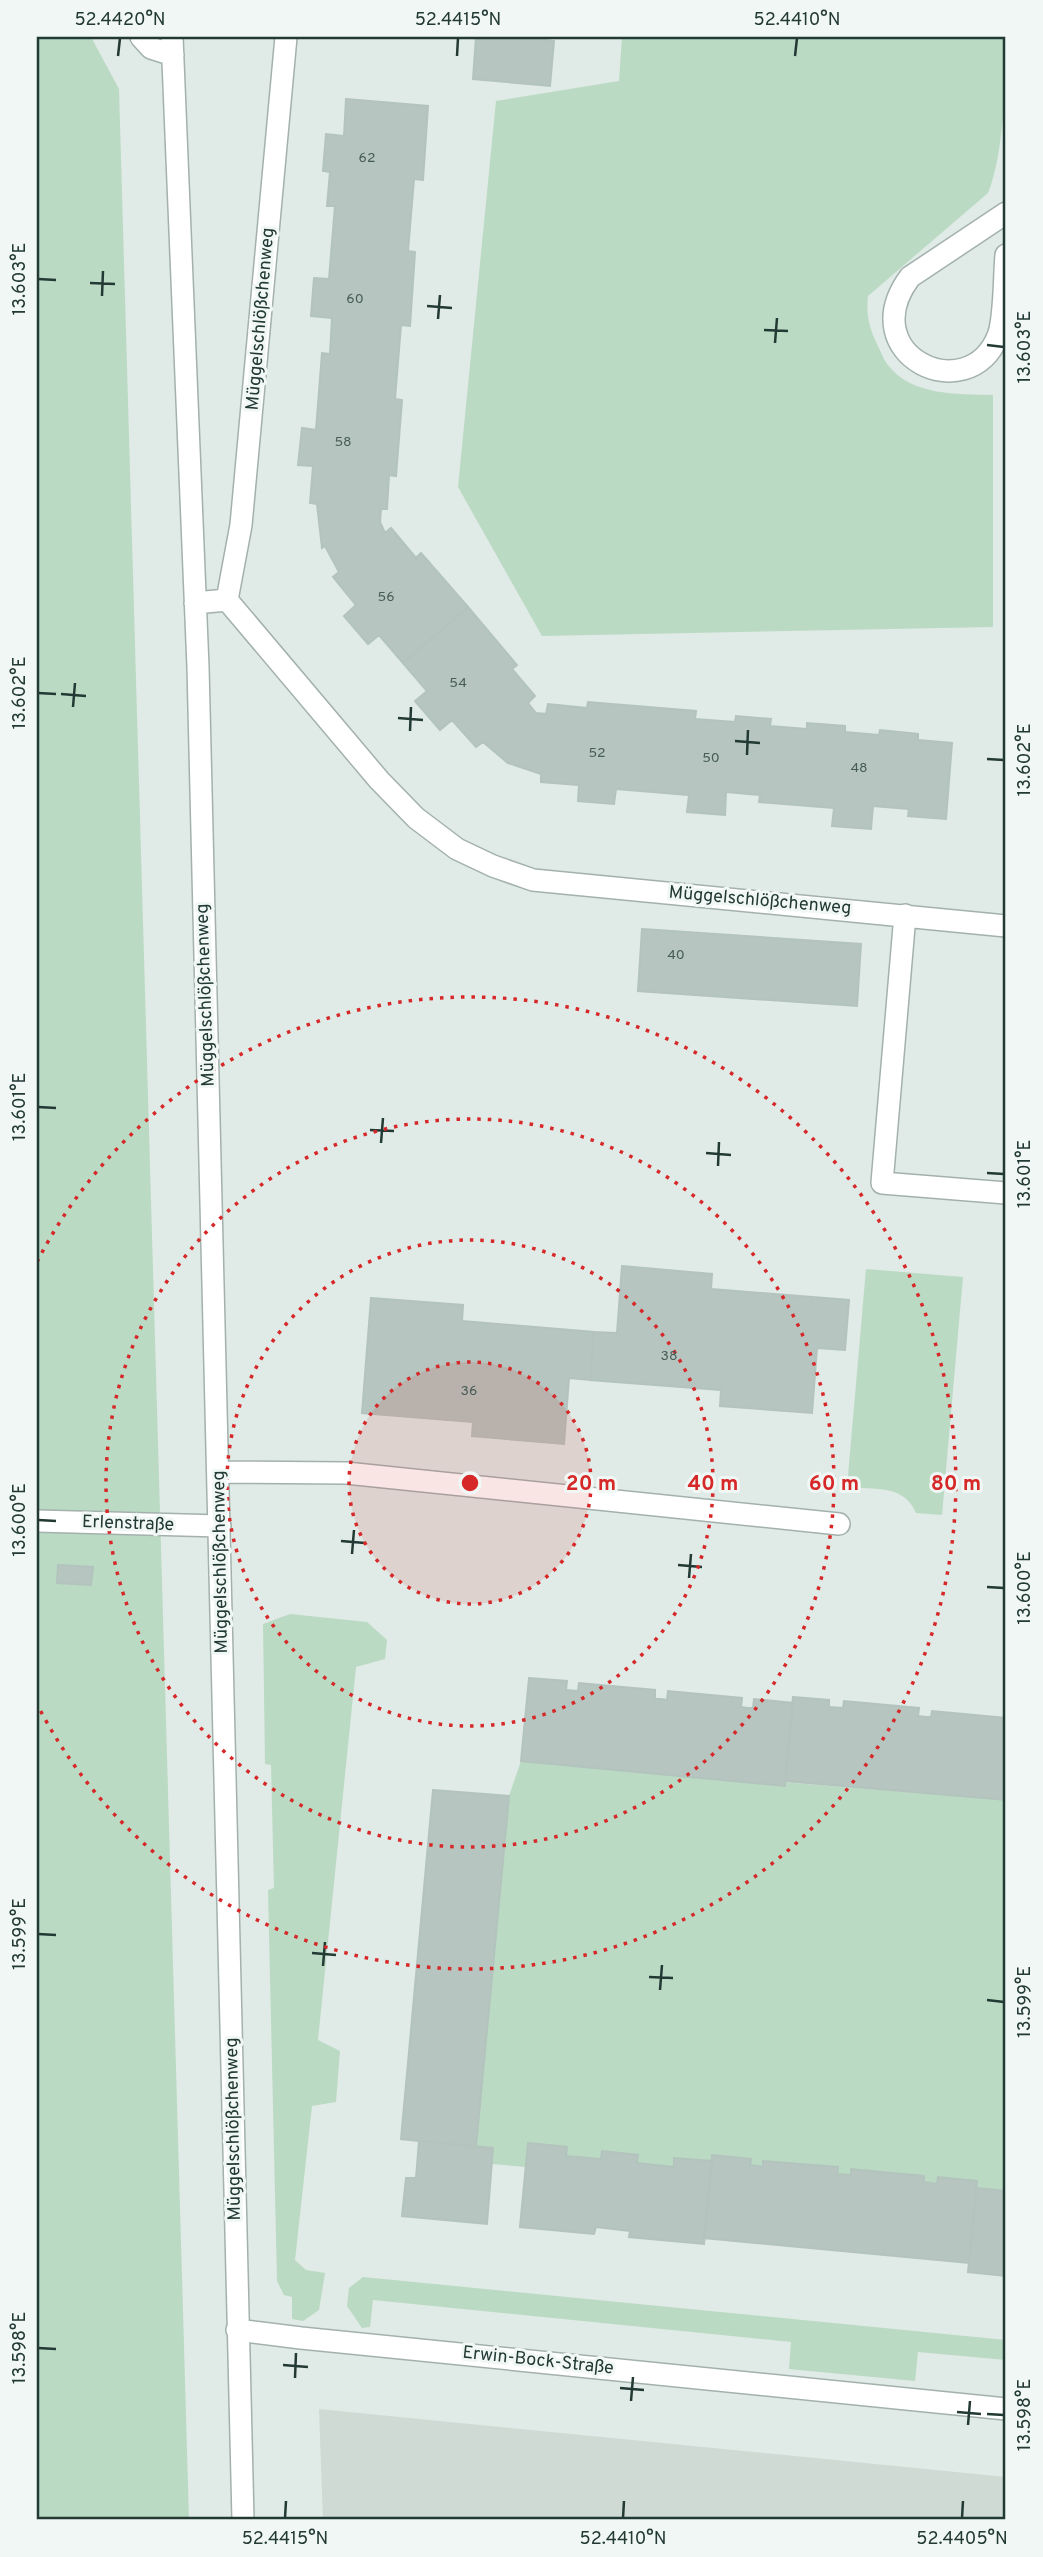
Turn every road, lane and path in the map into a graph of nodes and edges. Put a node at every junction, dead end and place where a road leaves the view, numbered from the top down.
1 (141, 37) edge
2 (286, 37) edge
3 (172, 46) edge
4 (1006, 213) edge
5 (1006, 255) edge
6 (227, 600) junction
7 (195, 603) junction
8 (905, 915) junction
9 (1006, 926) edge
10 (1006, 1193) edge
11 (218, 1472) junction
12 (37, 1521) edge
13 (839, 1524) dead end
14 (220, 1526) junction
15 (237, 2330) junction
16 (1006, 2409) edge
17 (243, 2520) edge

1 - 3 street
2 - 6 street, Müggelschlößchenweg
3 - 7 street, Müggelschlößchenweg
4 - 5 street
6 - 7 street
6 - 8 street, Müggelschlößchenweg
7 - 11 street, Müggelschlößchenweg
8 - 9 street, Müggelschlößchenweg
8 - 10 street
11 - 13 street
11 - 14 street, Müggelschlößchenweg
12 - 14 street, Erlenstraße
14 - 15 street, Müggelschlößchenweg
15 - 16 street, Erwin-Bock-Straße
15 - 17 street, Müggelschlößchenweg

